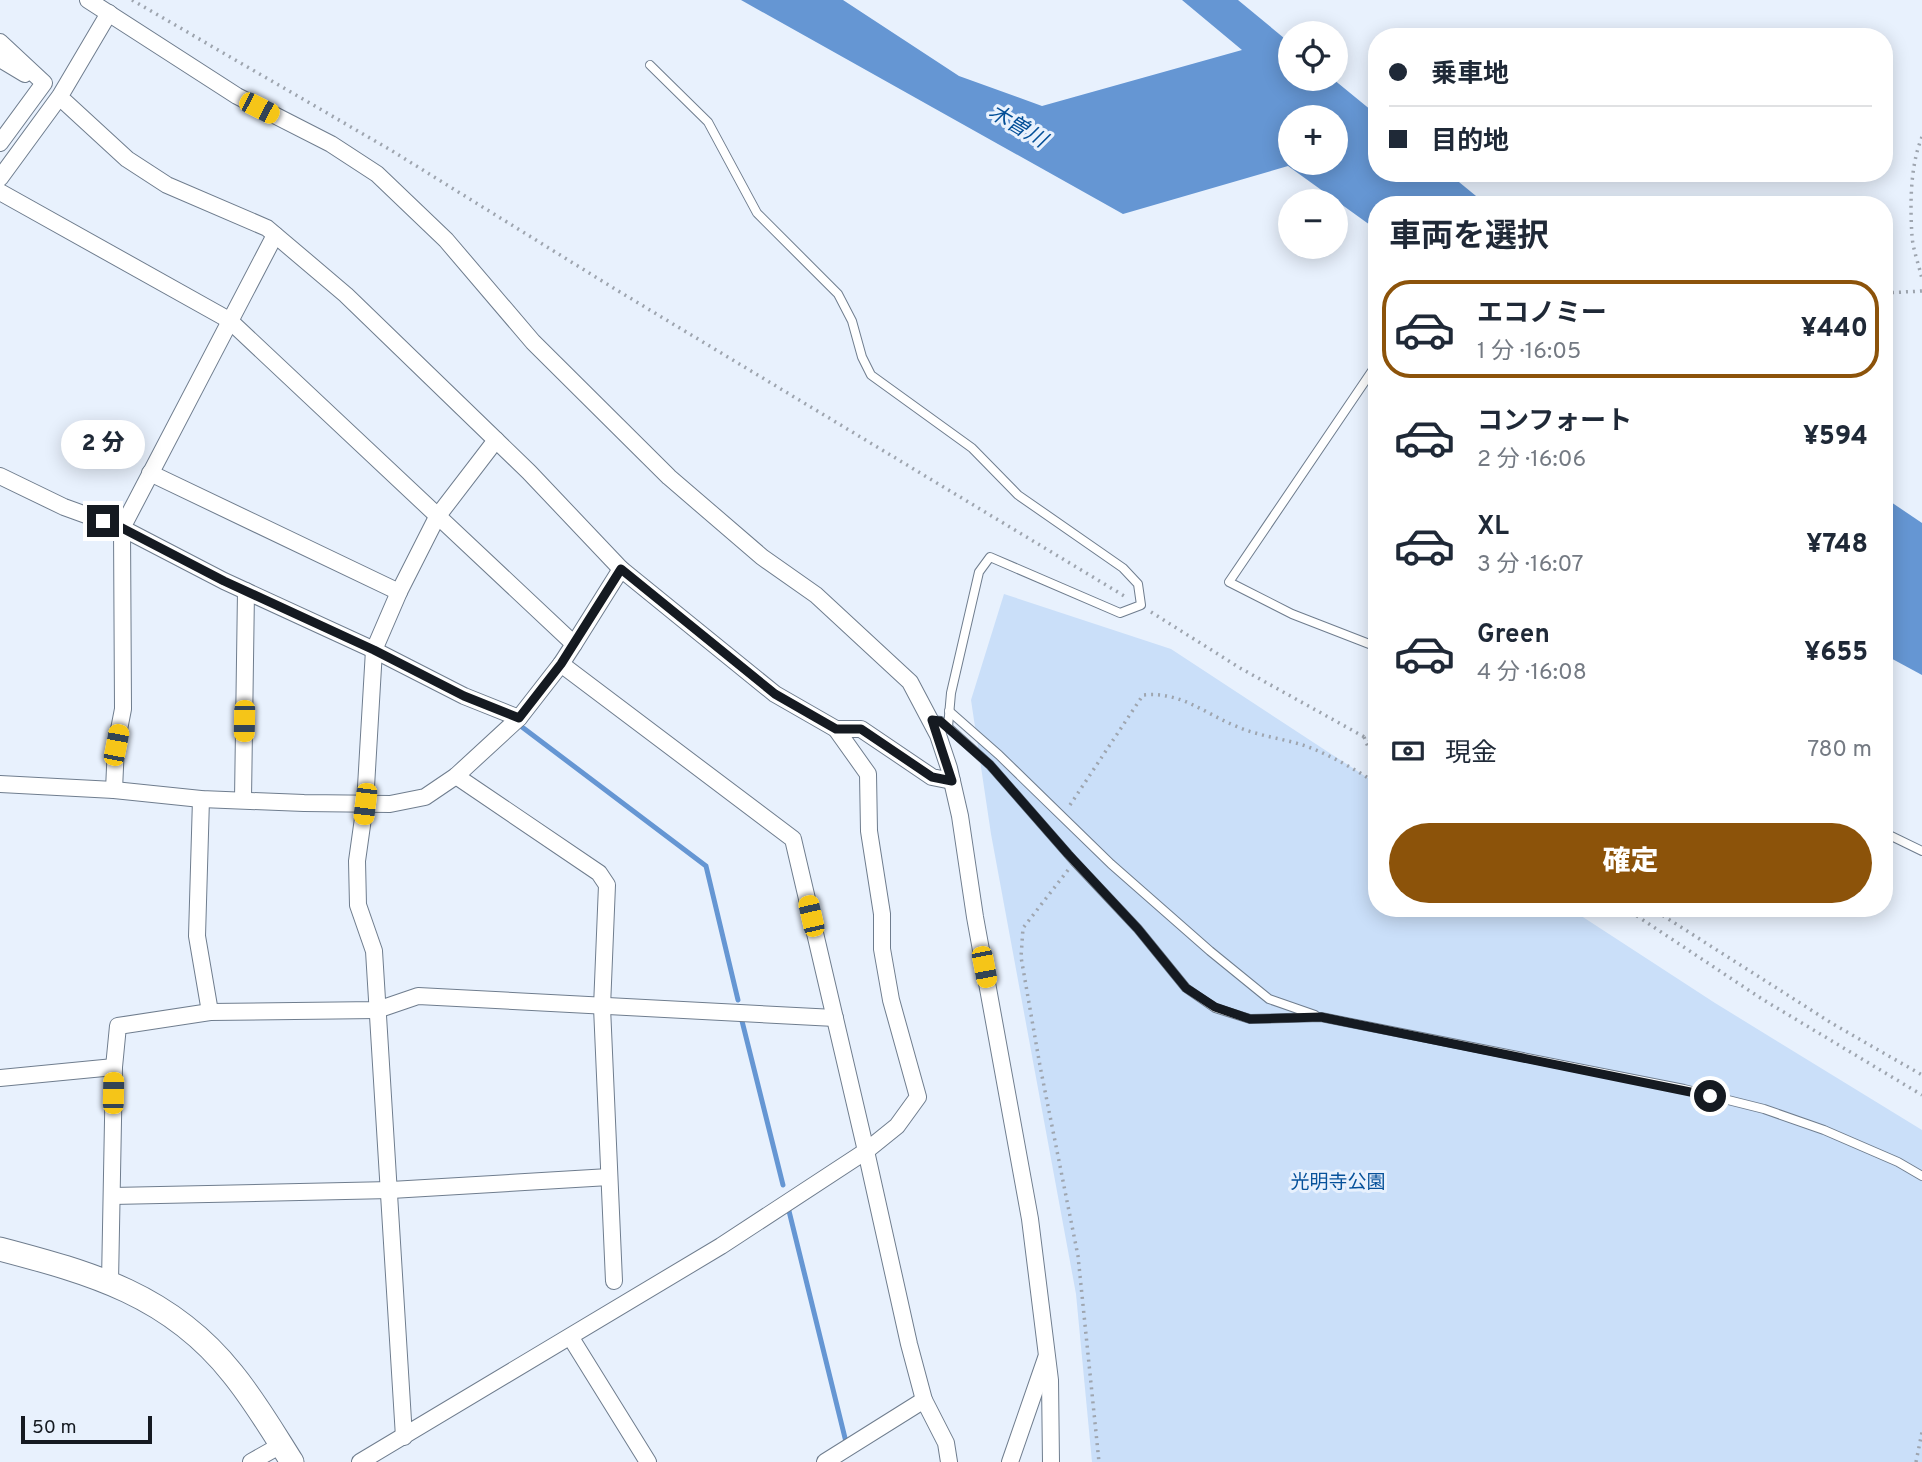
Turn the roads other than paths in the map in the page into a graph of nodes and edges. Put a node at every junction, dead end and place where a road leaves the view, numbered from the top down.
1 (88, 0) edge
2 (109, 13) junction
3 (0, 42) edge
4 (0, 60) edge
5 (650, 65) dead end
6 (47, 85) junction
7 (65, 102) dead end
8 (0, 143) edge
9 (0, 178) edge
10 (3, 199) edge
11 (275, 234) junction
12 (229, 320) junction
13 (1368, 377) edge
14 (496, 440) junction
15 (150, 472) junction
16 (0, 476) edge
17 (437, 517) junction
18 (122, 528) junction
19 (621, 569) junction
20 (246, 591) junction
21 (399, 592) junction
22 (574, 644) junction
23 (1368, 644) edge
24 (374, 650) junction
25 (561, 664) junction
26 (949, 710) junction
27 (519, 718) junction
28 (932, 720) junction
29 (948, 727) junction
30 (836, 729) junction
31 (456, 776) junction
32 (952, 781) junction
33 (0, 783) edge
34 (114, 790) junction
35 (201, 799) junction
36 (243, 799) junction
37 (365, 804) junction
38 (1893, 837) edge
39 (1922, 850) edge
40 (602, 1007) junction
41 (377, 1010) junction
42 (210, 1012) junction
43 (1321, 1017) junction
44 (835, 1018) junction
45 (114, 1067) junction
46 (0, 1078) edge
47 (866, 1151) junction
48 (1922, 1176) edge
49 (609, 1177) junction
50 (390, 1189) junction
51 (112, 1196) junction
52 (0, 1250) edge
53 (614, 1281) dead end
54 (110, 1282) junction
55 (571, 1338) junction
56 (1047, 1356) junction
57 (924, 1400) junction
58 (404, 1437) junction
59 (287, 1453) edge
60 (251, 1462) edge
61 (360, 1462) edge
62 (648, 1462) edge
63 (825, 1462) edge
64 (949, 1462) edge
65 (1010, 1462) edge
66 (1051, 1462) edge

1 - 2 street
2 - 9 street
2 - 28 street
3 - 6 street
4 - 6 street
5 - 26 lane
6 - 8 street
7 - 11 street
10 - 12 street
11 - 12 street
11 - 14 street
12 - 15 street
12 - 17 street
13 - 23 lane
14 - 17 street
14 - 19 street
15 - 18 street
15 - 21 street
16 - 18 street
17 - 21 street
17 - 22 street
18 - 20 street
18 - 34 street
19 - 22 street
19 - 30 street
20 - 24 street
20 - 36 street
21 - 24 street
22 - 25 street
24 - 27 street
24 - 37 street
25 - 27 street
25 - 44 street
26 - 29 lane
26 - 43 lane
27 - 31 street
28 - 29 lane
28 - 32 street
29 - 43 lane
30 - 32 street
30 - 47 street
31 - 37 street
31 - 40 street
32 - 56 street
33 - 34 street
34 - 35 street
35 - 36 street
35 - 42 street
36 - 37 street
37 - 41 street
38 - 39 lane
40 - 41 street
40 - 44 street
40 - 49 street
41 - 42 street
41 - 50 street
42 - 45 street
43 - 48 lane
44 - 47 street
45 - 46 street
45 - 51 street
47 - 55 street
47 - 57 street
49 - 50 street
49 - 53 street
50 - 51 street
50 - 58 street
51 - 54 street
52 - 54 main road
54 - 59 main road
55 - 58 street
55 - 62 street
56 - 65 street
56 - 66 street
57 - 63 street
57 - 64 street
58 - 61 street
59 - 60 street

